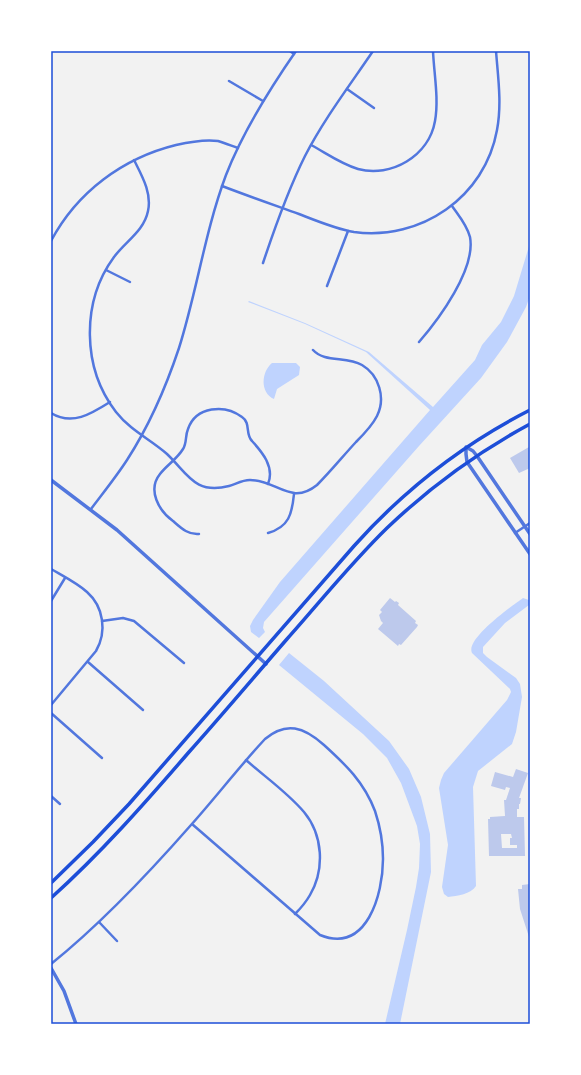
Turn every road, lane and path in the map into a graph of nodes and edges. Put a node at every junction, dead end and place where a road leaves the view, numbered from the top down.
1 (290, 51) edge
2 (373, 51) edge
3 (433, 51) edge
4 (496, 51) edge
5 (295, 52) edge
6 (229, 81) dead end
7 (347, 89) junction
8 (263, 101) junction
9 (374, 108) dead end
10 (312, 145) junction
11 (238, 148) junction
12 (134, 160) junction
13 (222, 186) junction
14 (452, 206) junction
15 (282, 208) junction
16 (348, 231) junction
17 (51, 241) edge
18 (262, 263) dead end
19 (106, 270) junction
20 (130, 282) dead end
21 (327, 286) dead end
22 (419, 342) dead end
23 (313, 350) dead end
24 (110, 402) junction
25 (530, 410) edge
26 (51, 413) edge
27 (530, 424) edge
28 (141, 435) junction
29 (466, 447) junction
30 (477, 456) junction
31 (173, 460) junction
32 (467, 462) junction
33 (51, 480) edge
34 (268, 484) junction
35 (294, 494) junction
36 (91, 509) junction
37 (530, 523) edge
38 (525, 527) junction
39 (268, 533) dead end
40 (516, 533) junction
41 (199, 534) dead end
42 (530, 534) edge
43 (530, 554) edge
44 (51, 569) edge
45 (65, 578) junction
46 (51, 601) edge
47 (102, 621) junction
48 (257, 657) junction
49 (88, 662) junction
50 (184, 663) dead end
51 (266, 664) junction
52 (51, 705) edge
53 (143, 710) dead end
54 (51, 713) edge
55 (102, 758) dead end
56 (246, 760) junction
57 (51, 796) edge
58 (60, 804) dead end
59 (192, 824) junction
60 (51, 883) edge
61 (51, 898) edge
62 (295, 914) junction
63 (99, 922) junction
64 (117, 941) dead end
65 (51, 964) edge
66 (51, 968) edge
67 (76, 1024) edge

1 - 5 street
2 - 7 street
3 - 10 street
4 - 14 street
5 - 8 street
6 - 8 street
7 - 9 street
7 - 10 street
8 - 11 street
10 - 15 street
11 - 12 street
11 - 13 street
12 - 17 street
12 - 19 street
13 - 15 street
13 - 28 street
14 - 16 street
14 - 22 street
15 - 16 street
15 - 18 street
16 - 21 street
19 - 20 street
19 - 24 street
23 - 35 street
24 - 26 street
24 - 28 street
25 - 29 main road
27 - 30 main road
28 - 31 street
28 - 36 street
29 - 30 street
29 - 32 street
29 - 48 main road
30 - 32 main road
30 - 38 street
31 - 34 street
31 - 34 street
31 - 41 street
32 - 40 street
32 - 51 main road
33 - 36 street
34 - 35 street
35 - 39 street
36 - 48 street
37 - 38 street
38 - 40 street
38 - 42 street
40 - 43 street
44 - 45 street
45 - 46 street
45 - 47 street
47 - 49 street
47 - 50 street
48 - 51 street
48 - 60 main road
49 - 52 street
49 - 53 street
51 - 61 main road
54 - 55 street
56 - 59 street
56 - 62 street
56 - 62 street
57 - 58 street
59 - 62 street
59 - 63 street
63 - 64 street
63 - 65 street
66 - 67 street

